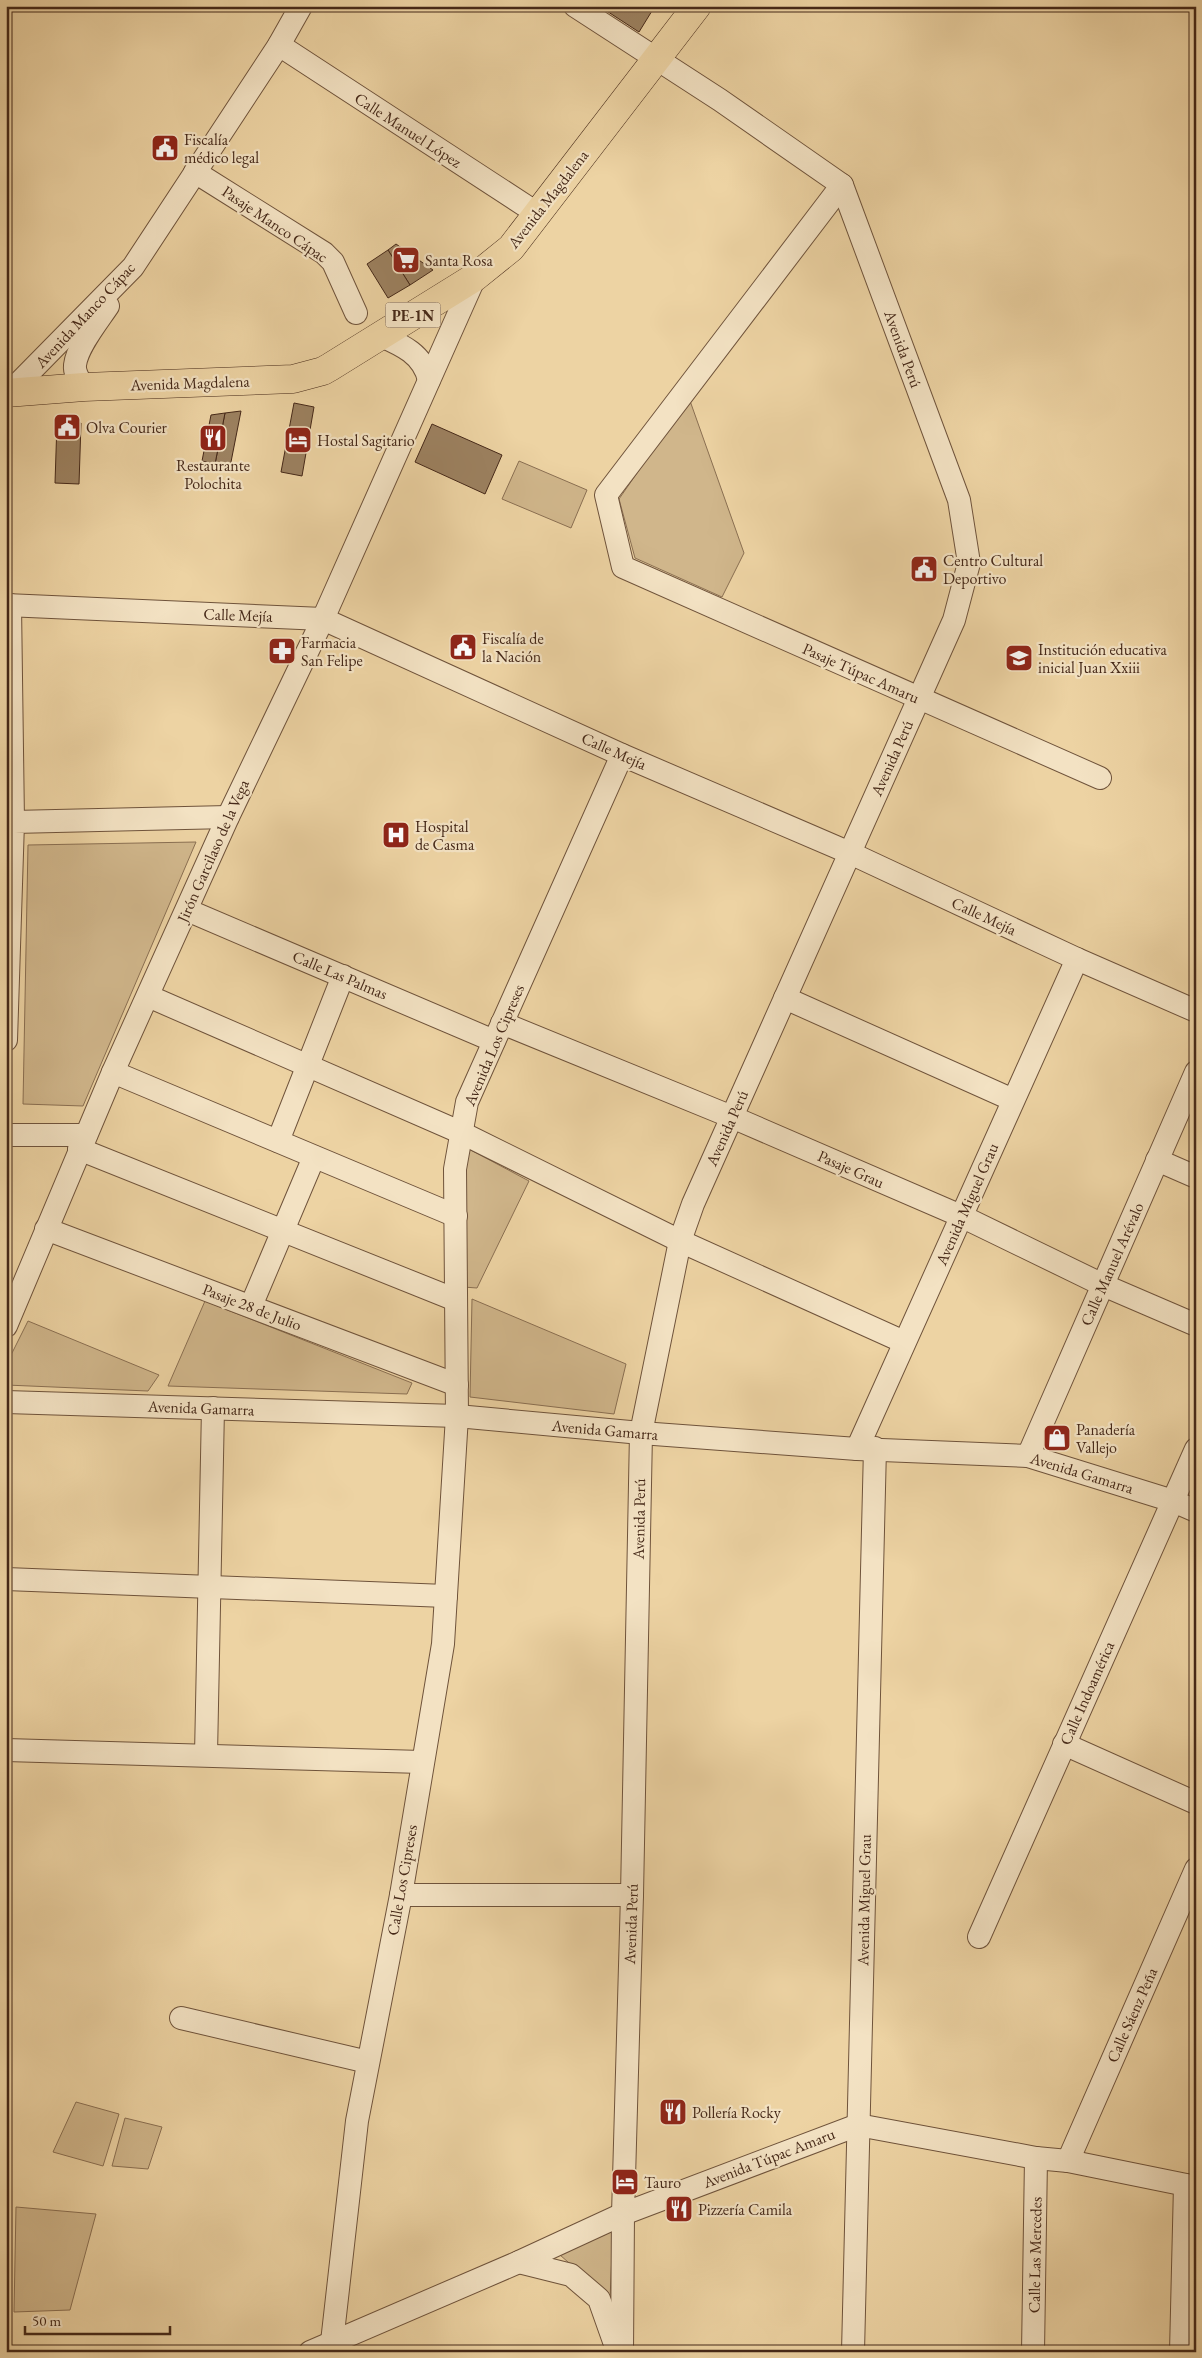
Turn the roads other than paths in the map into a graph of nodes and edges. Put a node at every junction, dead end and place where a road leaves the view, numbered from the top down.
1 (300, 6) edge
2 (575, 6) edge
3 (697, 6) edge
4 (279, 45) junction
5 (657, 61) junction
6 (195, 172) junction
7 (842, 185) junction
8 (538, 214) junction
9 (133, 266) junction
10 (475, 277) junction
11 (356, 313) dead end
12 (379, 335) junction
13 (429, 380) junction
14 (84, 387) junction
15 (8, 393) edge
16 (8, 605) edge
17 (323, 618) junction
18 (919, 698) junction
19 (622, 755) junction
20 (1100, 778) dead end
21 (228, 817) junction
22 (13, 822) junction
23 (850, 853) junction
24 (187, 910) junction
25 (1077, 959) junction
26 (343, 976) junction
27 (148, 996) junction
28 (785, 998) junction
29 (1196, 1011) edge
30 (498, 1032) junction
31 (6, 1040) edge
32 (307, 1066) junction
33 (113, 1072) junction
34 (1196, 1072) edge
35 (1013, 1100) junction
36 (732, 1117) junction
37 (6, 1134) edge
38 (462, 1134) junction
39 (83, 1142) junction
40 (278, 1142) junction
41 (314, 1156) junction
42 (1157, 1160) junction
43 (1196, 1177) edge
44 (456, 1216) junction
45 (961, 1216) junction
46 (46, 1229) junction
47 (282, 1231) junction
48 (680, 1241) junction
49 (1103, 1285) junction
50 (456, 1300) junction
51 (251, 1306) junction
52 (1196, 1325) edge
53 (6, 1326) edge
54 (904, 1342) junction
55 (457, 1385) junction
56 (6, 1402) edge
57 (213, 1408) junction
58 (457, 1416) junction
59 (641, 1433) junction
60 (866, 1448) junction
61 (1196, 1449) edge
62 (1028, 1456) junction
63 (1173, 1501) junction
64 (1196, 1511) edge
65 (6, 1579) edge
66 (210, 1587) junction
67 (446, 1596) junction
68 (1064, 1744) junction
69 (6, 1750) edge
70 (206, 1756) junction
71 (422, 1762) junction
72 (1196, 1803) edge
73 (1196, 1869) edge
74 (400, 1895) junction
75 (632, 1895) junction
76 (979, 1937) dead end
77 (182, 2018) dead end
78 (368, 2062) junction
79 (858, 2125) junction
80 (1036, 2158) junction
81 (1068, 2161) junction
82 (1190, 2186) edge
83 (623, 2214) junction
84 (520, 2262) junction
85 (332, 2342) junction
86 (310, 2352) edge
87 (620, 2352) edge
88 (853, 2352) edge
89 (1033, 2352) edge
90 (1181, 2352) edge

1 - 4 street, Avenida Manco Cápac
2 - 5 street
3 - 5 highway, Avenida Magdalena / PE-1N
4 - 6 street, Avenida Manco Cápac
4 - 8 street, Calle Manuel López
5 - 7 street
5 - 8 highway, Avenida Magdalena / PE-1N
6 - 9 street, Avenida Manco Cápac
6 - 11 street, Pasaje Manco Cápac
7 - 18 street, Avenida Perú
7 - 18 street, Pasaje Túpac Amaru
8 - 10 highway, Avenida Magdalena / PE-1N
9 - 14 street
9 - 15 street, Avenida Manco Cápac
10 - 12 highway, Avenida Magdalena / PE-1N
10 - 13 street, Jirón Garcilaso de la Vega
12 - 13 street
12 - 14 highway, Avenida Magdalena / PE-1N
13 - 17 street, Jirón Garcilaso de la Vega
14 - 15 highway, Avenida Magdalena / PE-1N
16 - 17 street, Calle Mejía
16 - 22 street
17 - 19 street, Calle Mejía
17 - 21 street, Jirón Garcilaso de la Vega
18 - 20 street, Pasaje Túpac Amaru
18 - 23 street, Avenida Perú
19 - 23 street, Calle Mejía
19 - 30 street, Avenida Los Cipreses
21 - 22 street
21 - 24 street, Jirón Garcilaso de la Vega
22 - 31 street
23 - 25 street, Calle Mejía
23 - 28 street, Avenida Perú
24 - 26 street, Calle Las Palmas
24 - 27 street, Jirón Garcilaso de la Vega
25 - 29 street, Calle Mejía
25 - 35 street, Avenida Miguel Grau
26 - 30 street, Calle Las Palmas
26 - 32 street
27 - 32 street
27 - 33 street, Jirón Garcilaso de la Vega
28 - 35 street
28 - 36 street, Avenida Perú
30 - 36 street, Pasaje Grau
30 - 38 street, Avenida Los Cipreses
32 - 38 street
32 - 40 street
33 - 39 street, Jirón Garcilaso de la Vega
33 - 40 street
34 - 42 street, Calle Manuel Arévalo
35 - 45 street, Avenida Miguel Grau
36 - 45 street, Pasaje Grau
36 - 48 street, Avenida Perú
37 - 39 street
38 - 44 street, Avenida Los Cipreses
38 - 48 street
39 - 46 street, Jirón Garcilaso de la Vega
39 - 47 street
40 - 41 street
41 - 44 street
41 - 47 street
42 - 43 street
42 - 49 street, Calle Manuel Arévalo
44 - 50 street, Avenida Los Cipreses
45 - 49 street, Pasaje Grau
45 - 54 street, Avenida Miguel Grau
46 - 51 street, Pasaje 28 de Julio
46 - 53 street, Jirón Garcilaso de la Vega
47 - 50 street
47 - 51 street
48 - 54 street
48 - 59 street, Avenida Perú
49 - 52 street, Pasaje Grau
49 - 62 street, Calle Manuel Arévalo
50 - 55 street, Avenida Los Cipreses
51 - 55 street, Pasaje 28 de Julio
54 - 60 street, Avenida Miguel Grau
55 - 58 street, Avenida Los Cipreses
56 - 57 street, Avenida Gamarra
57 - 58 street, Avenida Gamarra
57 - 66 street
58 - 59 street, Avenida Gamarra
58 - 67 street, Calle Los Cipreses
59 - 60 street, Avenida Gamarra
59 - 75 street, Avenida Perú
60 - 62 street, Avenida Gamarra
60 - 79 street, Avenida Miguel Grau
61 - 63 street, Calle Indoamérica
62 - 63 street, Avenida Gamarra
63 - 64 street, Avenida Gamarra
63 - 68 street, Calle Indoamérica
65 - 66 street
66 - 67 street
66 - 70 street
67 - 71 street, Calle Los Cipreses
68 - 72 street
68 - 76 street, Calle Indoamérica
69 - 70 street
70 - 71 street
71 - 74 street, Calle Los Cipreses
73 - 81 street, Calle Sáenz Peña
74 - 75 street
74 - 78 street, Calle Los Cipreses
75 - 83 street, Avenida Perú
77 - 78 street
78 - 85 street, Calle Los Cipreses
79 - 80 street
79 - 83 street, Avenida Túpac Amaru
79 - 88 street, Avenida Miguel Grau
80 - 81 street
80 - 89 street, Calle Las Mercedes
81 - 82 street
82 - 90 street
83 - 84 street, Avenida Túpac Amaru
83 - 87 street, Avenida Perú
84 - 85 street, Avenida Túpac Amaru
84 - 87 street
85 - 86 street, Avenida Túpac Amaru

